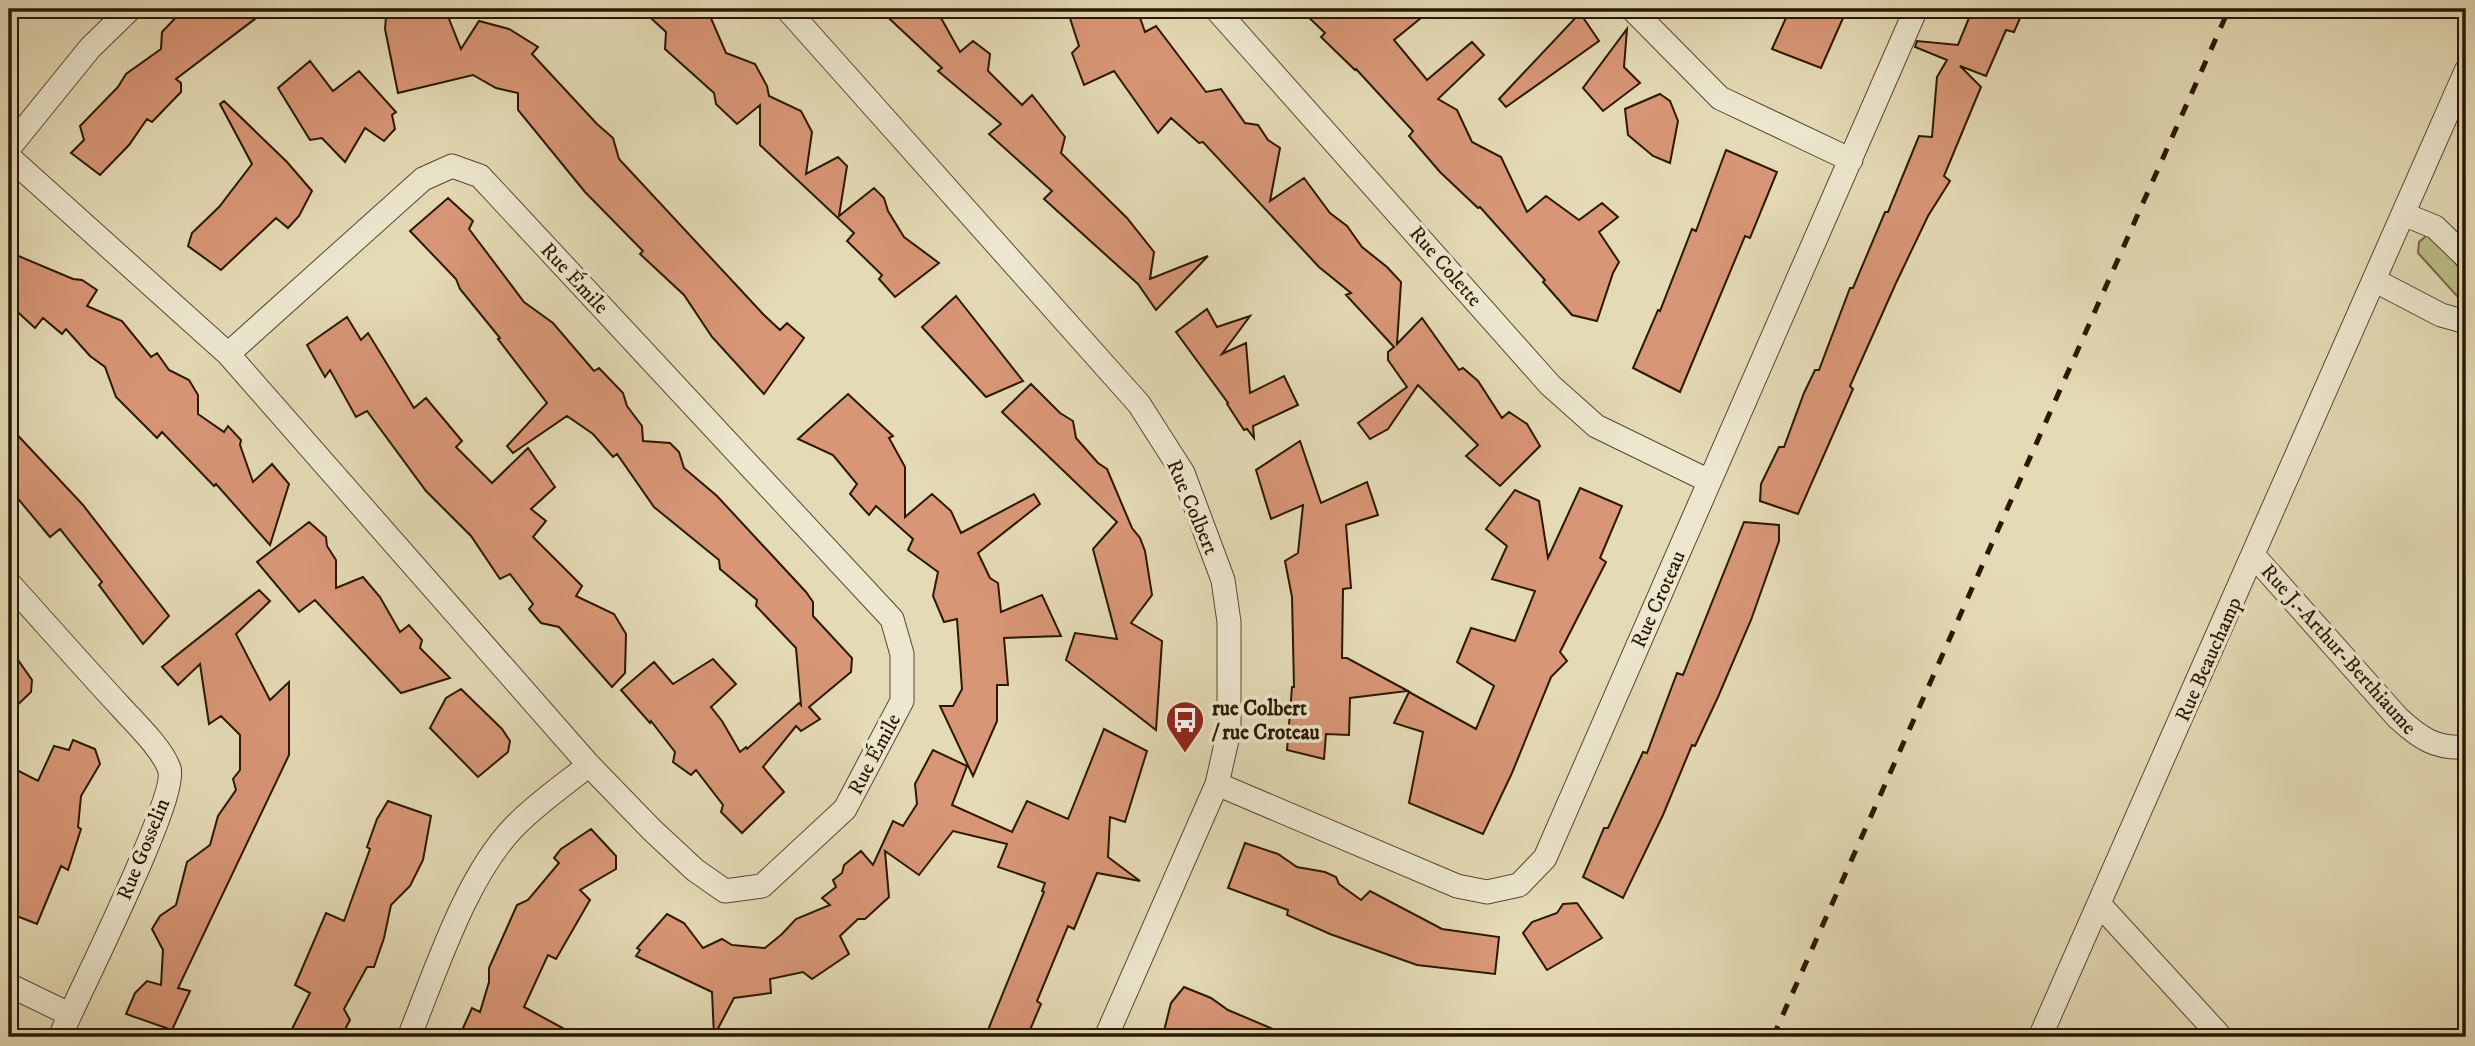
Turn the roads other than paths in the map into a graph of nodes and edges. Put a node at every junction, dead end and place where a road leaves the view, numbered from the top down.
1 (130, 9) edge
2 (787, 9) edge
3 (1216, 9) edge
4 (1632, 9) edge
5 (1916, 9) edge
6 (2466, 71) edge
7 (9, 148) edge
8 (9, 158) edge
9 (1851, 160) junction
10 (2403, 214) junction
11 (2466, 257) edge
12 (2374, 280) junction
13 (2466, 322) edge
14 (228, 354) junction
15 (1709, 481) junction
16 (2254, 556) junction
17 (9, 583) edge
18 (2466, 747) edge
19 (589, 765) junction
20 (1217, 784) junction
21 (2099, 904) junction
22 (9, 985) edge
23 (69, 1014) junction
24 (60, 1037) edge
25 (409, 1037) edge
26 (1106, 1037) edge
27 (2040, 1037) edge
28 (2221, 1037) edge

1 - 7 street
2 - 20 street, Rue Colbert
3 - 15 street, Rue Colette
4 - 9 street
5 - 9 street, Rue Croteau
6 - 10 street, Rue Beauchamp
8 - 14 street, Rue Émile
9 - 15 street, Rue Croteau
10 - 11 street
10 - 12 street, Rue Beauchamp
12 - 13 street
12 - 16 street, Rue Beauchamp
14 - 19 street, Rue Émile
14 - 19 street, Rue Émile
15 - 20 street, Rue Croteau
16 - 18 street, Rue J.-Arthur-Berthiaume
16 - 21 street, Rue Beauchamp
17 - 23 street, Rue Gosselin
19 - 25 street
20 - 26 street, Rue Colbert
21 - 27 street, Rue Beauchamp
21 - 28 street
22 - 23 street
23 - 24 street, Rue Gosselin

